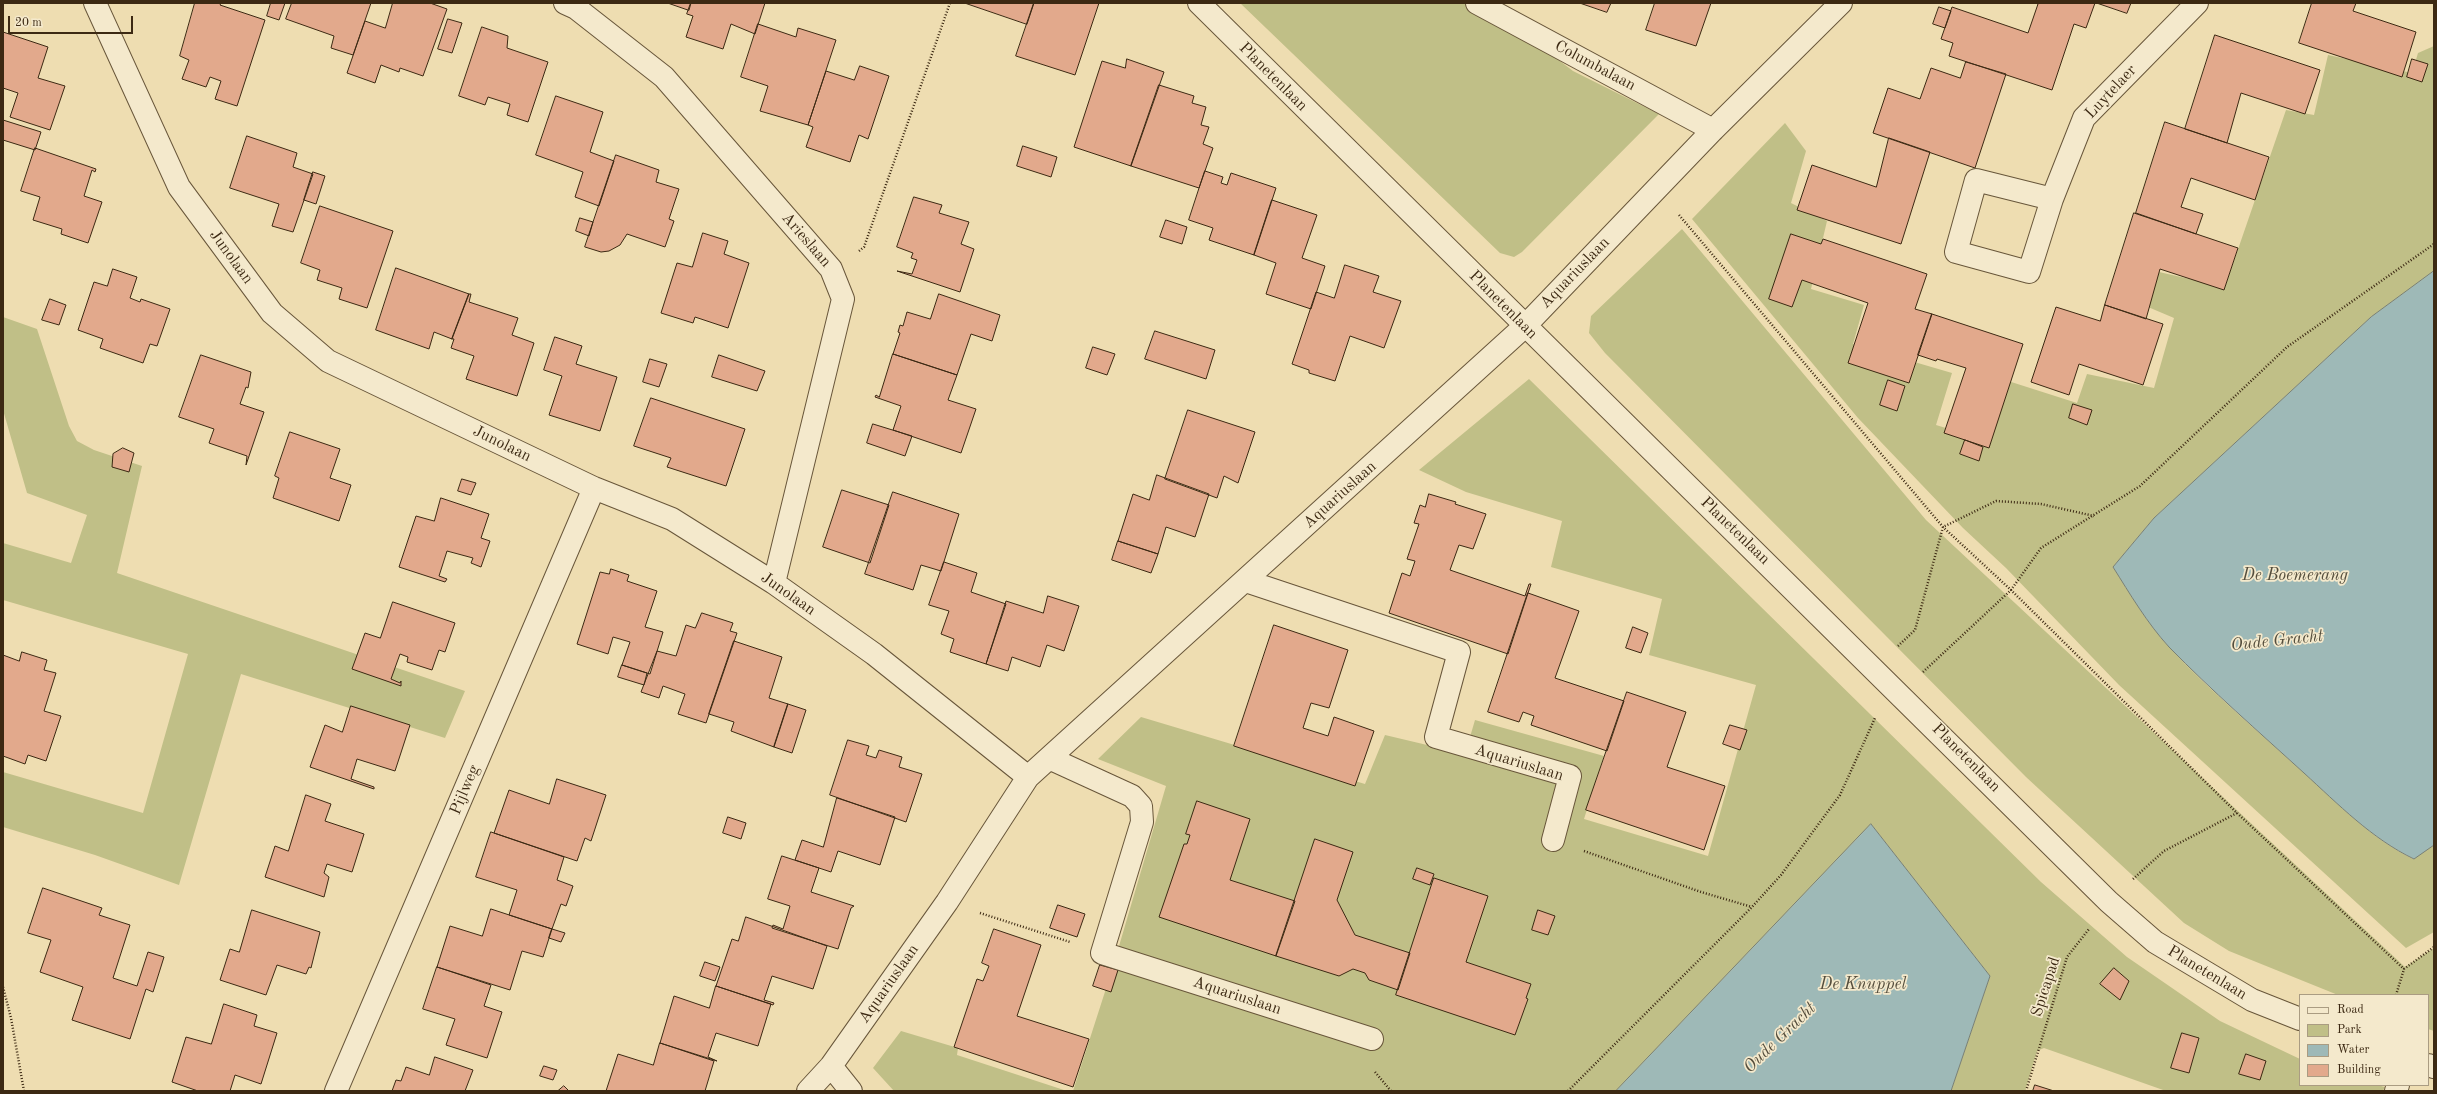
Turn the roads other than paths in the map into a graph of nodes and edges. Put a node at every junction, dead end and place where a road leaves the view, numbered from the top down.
1 (95, 3) edge
2 (565, 3) edge
3 (1199, 3) edge
4 (1476, 3) edge
5 (1841, 3) edge
6 (2197, 3) edge
7 (1713, 130) junction
8 (2052, 199) junction
9 (1525, 326) junction
10 (594, 488) junction
11 (1246, 581) junction
12 (774, 583) junction
13 (1049, 758) junction
14 (1028, 777) junction
15 (1553, 840) road end
16 (2299, 1019) edge
17 (1372, 1039) dead end
18 (831, 1066) junction
19 (336, 1091) edge
20 (808, 1091) edge
21 (851, 1091) edge

1 - 10 street, Junolaan
2 - 12 street, Arieslaan
3 - 9 street, Planetenlaan
4 - 7 street, Columbalaan
5 - 7 street, Aquariuslaan
6 - 8 street, Luytelaer
7 - 9 street, Aquariuslaan
8 - 8 street, Luytelaer
9 - 11 street, Aquariuslaan
9 - 16 street, Planetenlaan
10 - 12 street, Junolaan
10 - 19 street, Pijlweg
11 - 13 street, Aquariuslaan
11 - 15 street, Aquariuslaan
12 - 14 street, Junolaan
13 - 14 street, Aquariuslaan
13 - 17 street, Aquariuslaan
14 - 18 street, Aquariuslaan
18 - 20 street, Aquariuslaan
18 - 21 street

